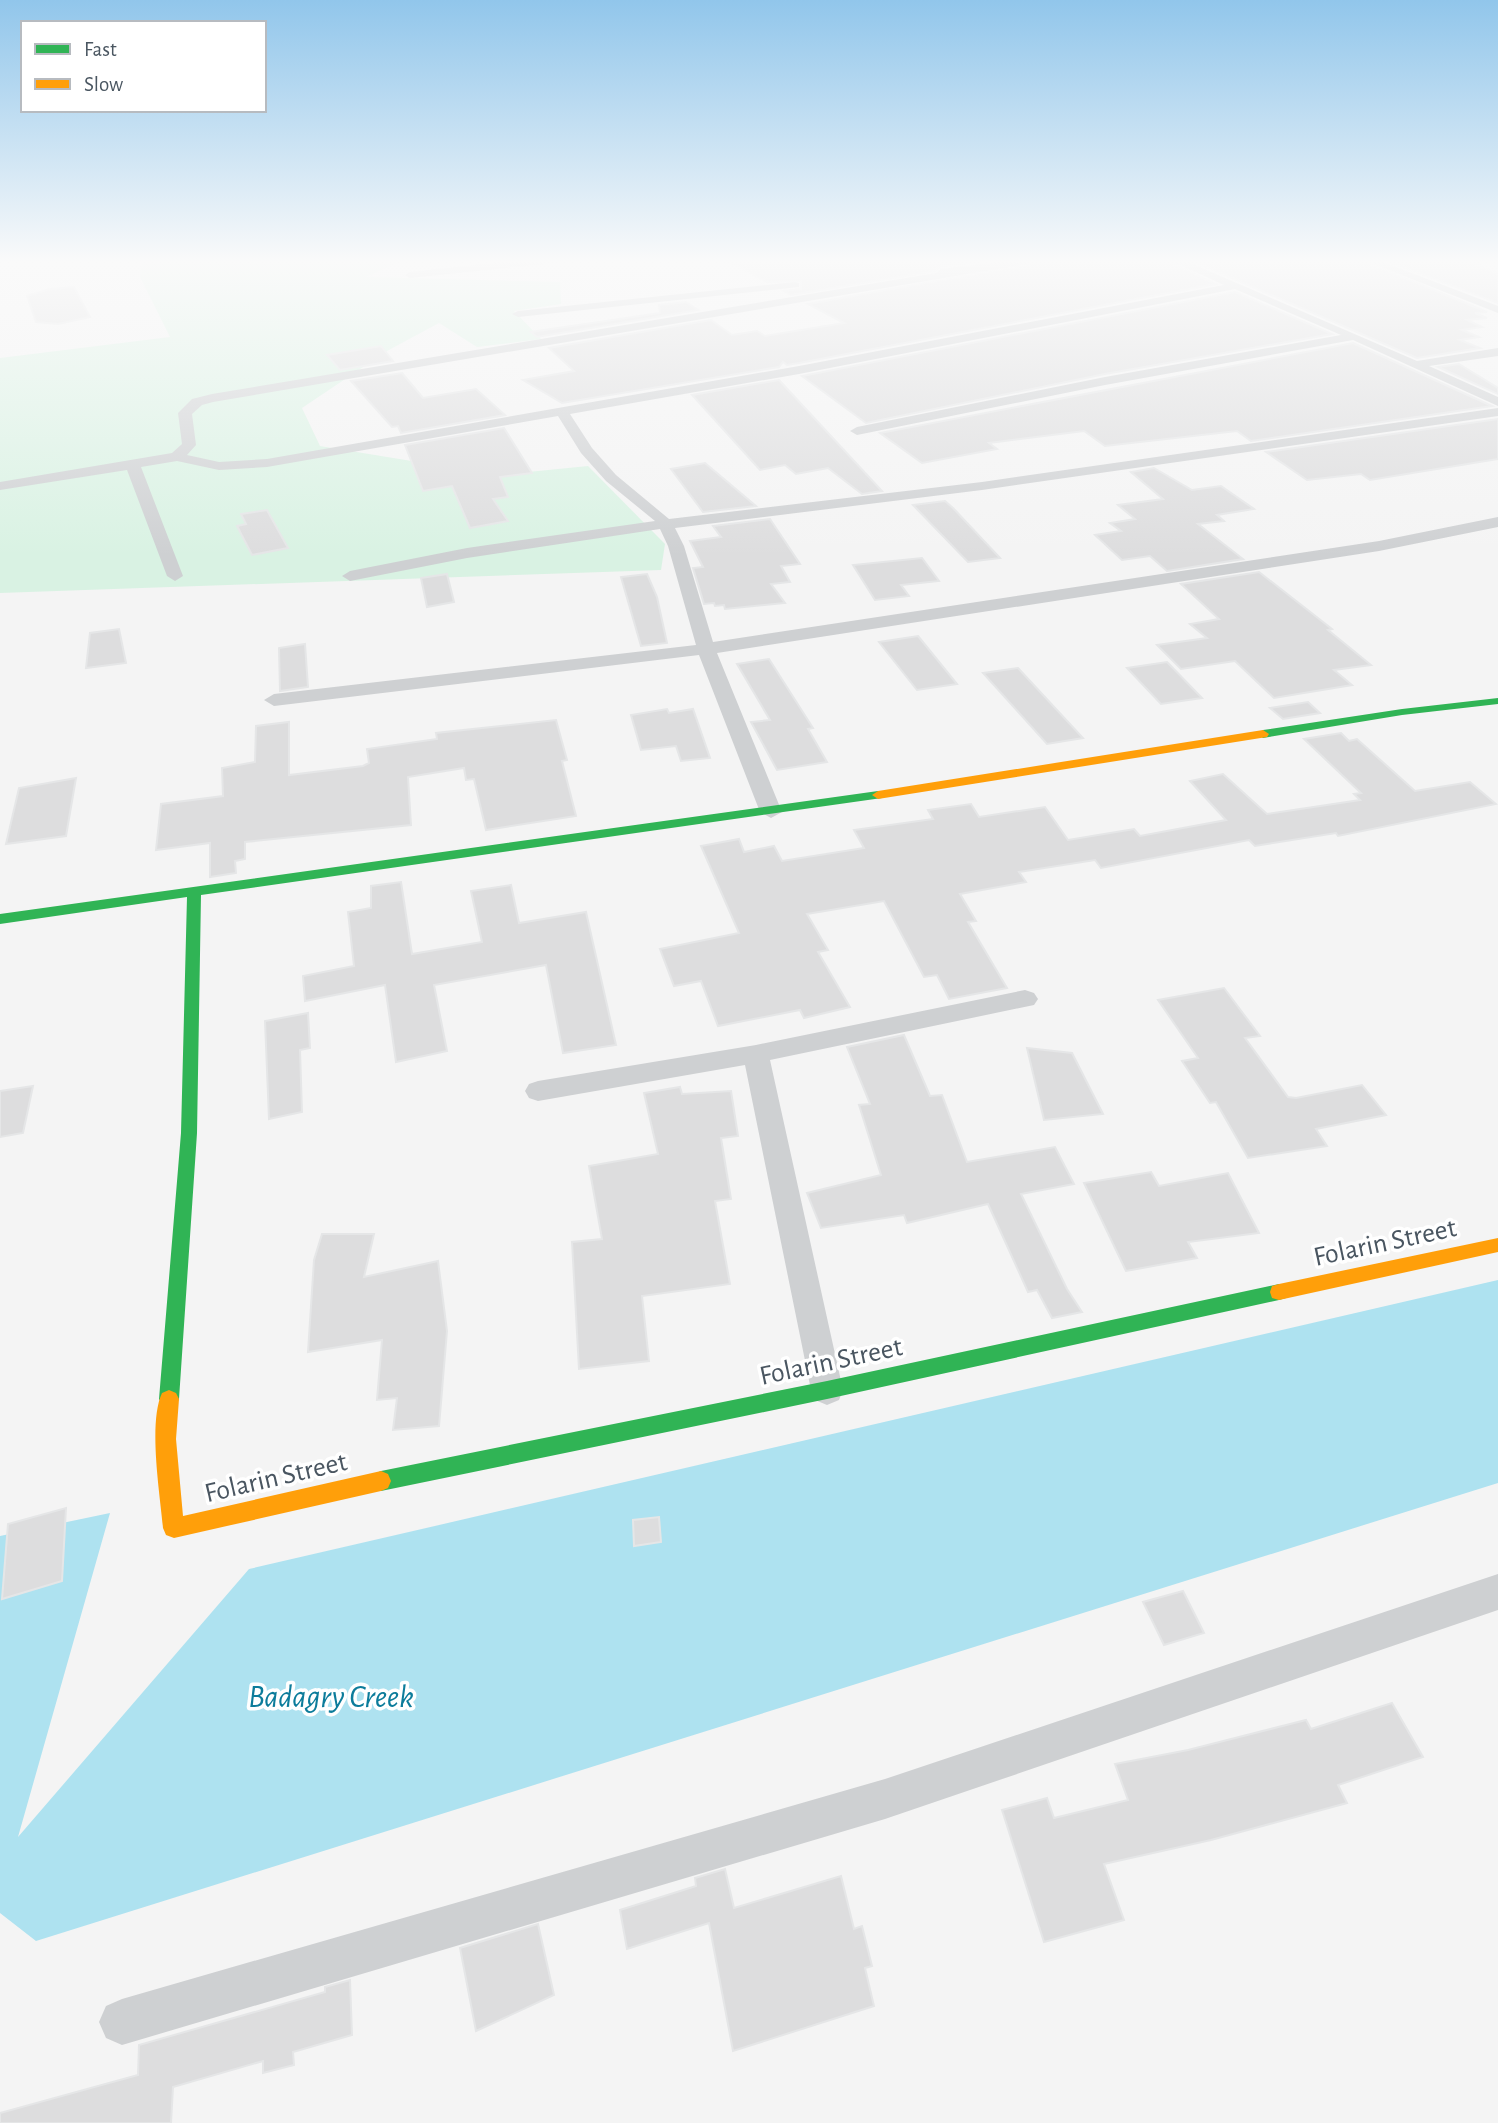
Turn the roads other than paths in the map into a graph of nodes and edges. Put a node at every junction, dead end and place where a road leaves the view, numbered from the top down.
1 (449, 358) edge
2 (850, 358) edge
3 (1234, 358) edge
4 (1402, 358) edge
5 (1461, 358) edge
6 (1418, 365) junction
7 (1498, 402) edge
8 (562, 412) junction
9 (1498, 412) edge
10 (857, 431) dead end
11 (177, 457) junction
12 (132, 463) junction
13 (0, 486) edge
14 (1498, 522) edge
15 (665, 524) junction
16 (175, 576) dead end
17 (351, 576) dead end
18 (706, 649) junction
19 (274, 700) dead end
20 (1498, 701) edge
21 (771, 813) junction
22 (194, 891) junction
23 (0, 919) edge
24 (1024, 999) dead end
25 (756, 1054) junction
26 (538, 1091) dead end
27 (1498, 1245) edge
28 (827, 1390) junction
29 (1498, 1592) edge
30 (122, 2022) dead end

1 - 11 street
2 - 8 street
3 - 10 street
4 - 6 street
5 - 6 street
6 - 7 street
8 - 11 street
8 - 15 street
9 - 15 street
11 - 12 street
12 - 13 street
12 - 16 street
14 - 18 street
15 - 17 street
15 - 18 street
18 - 19 street
18 - 21 street
20 - 21 street
21 - 22 street
22 - 23 street
22 - 28 street, Folarin Street
24 - 25 street
25 - 26 street
25 - 28 street
27 - 28 street, Folarin Street
29 - 30 street

